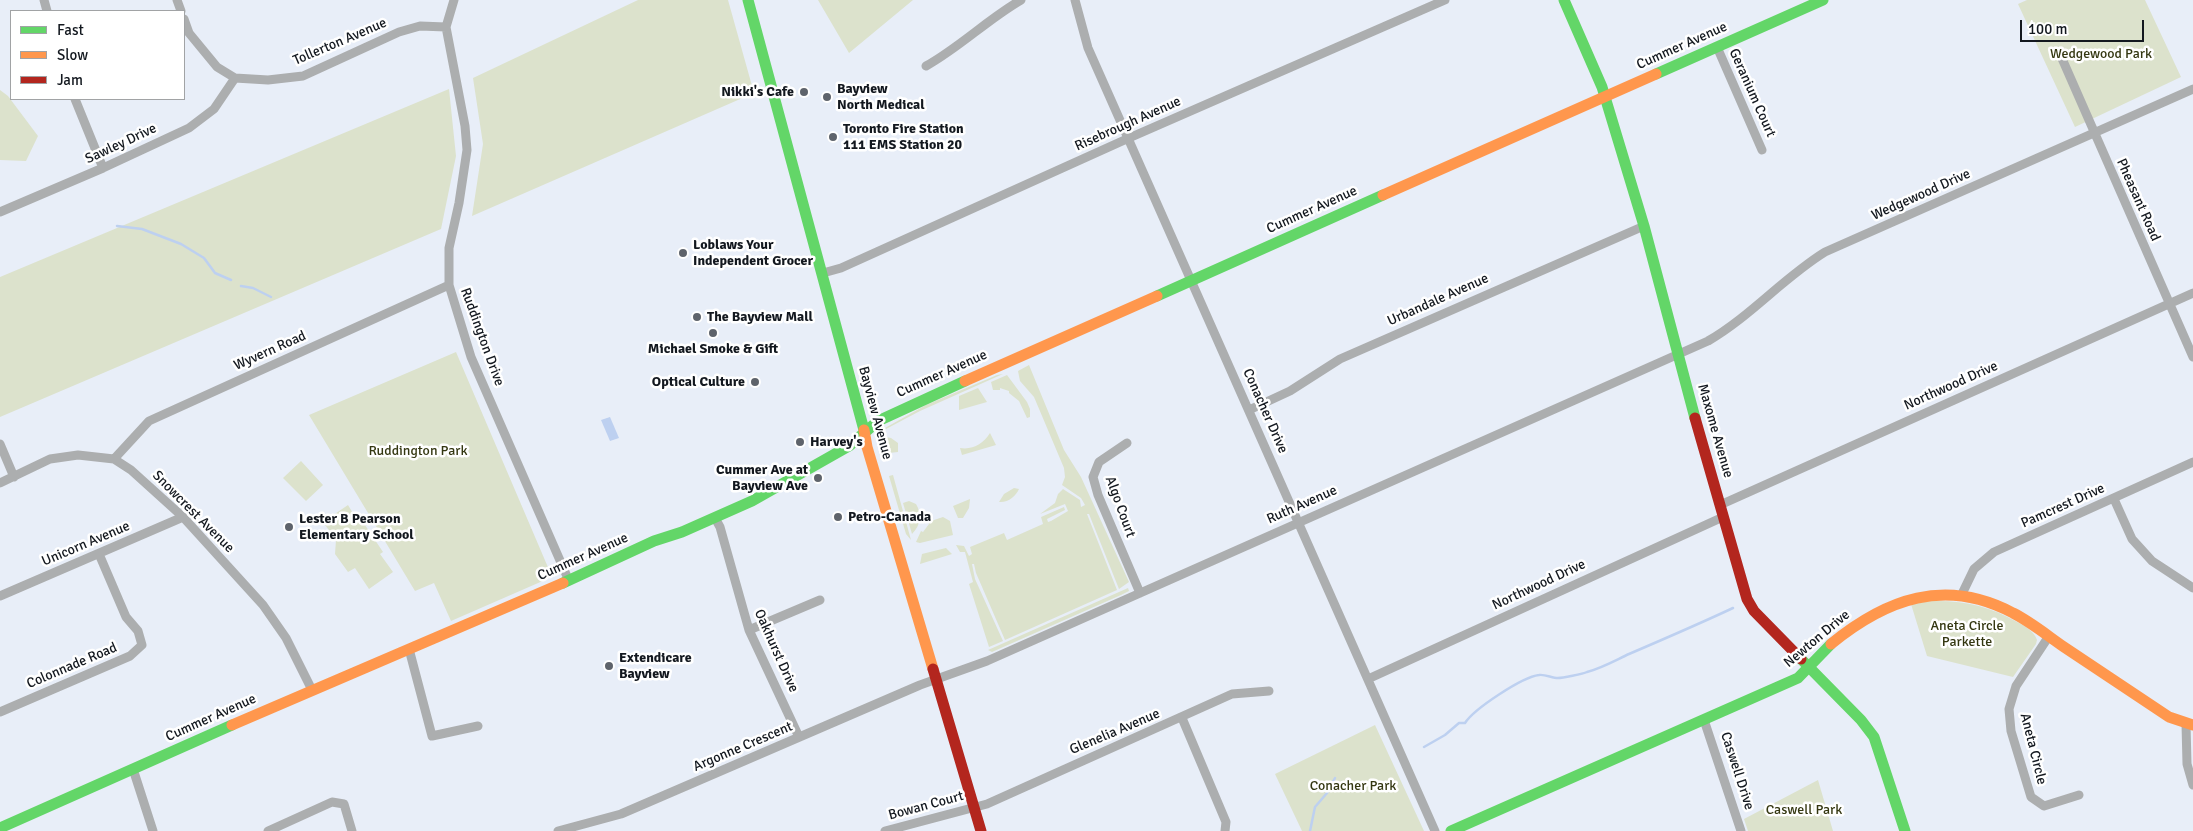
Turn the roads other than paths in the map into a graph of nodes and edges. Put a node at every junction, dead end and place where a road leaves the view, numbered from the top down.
1 (454, 0) edge
2 (748, 0) edge
3 (1022, 0) edge
4 (1075, 0) edge
5 (1445, 0) edge
6 (1564, 0) edge
7 (1824, 0) edge
8 (185, 22) edge
9 (446, 27) junction
10 (1717, 47) junction
11 (2060, 54) dead end
12 (926, 66) dead end
13 (234, 78) junction
14 (2193, 89) edge
15 (1604, 97) junction
16 (75, 100) edge
17 (2094, 133) junction
18 (1129, 138) junction
19 (1762, 150) dead end
20 (103, 168) junction
21 (0, 212) edge
22 (1644, 226) junction
23 (823, 273) junction
24 (1191, 280) junction
25 (449, 285) junction
26 (2193, 294) edge
27 (2170, 304) junction
28 (1678, 354) junction
29 (2193, 357) edge
30 (1249, 410) junction
31 (864, 432) junction
32 (1127, 443) dead end
33 (0, 444) edge
34 (114, 459) junction
35 (2193, 462) edge
36 (14, 477) junction
37 (0, 483) edge
38 (2114, 499) junction
39 (1720, 505) junction
40 (183, 517) junction
41 (715, 518) junction
42 (1723, 518) junction
43 (1299, 522) junction
44 (99, 554) junction
45 (569, 581) junction
46 (2193, 588) edge
47 (1140, 593) junction
48 (0, 596) edge
49 (1961, 596) junction
50 (820, 600) dead end
51 (749, 630) junction
52 (2049, 636) junction
53 (409, 648) junction
54 (1808, 666) junction
55 (936, 679) junction
56 (1368, 679) junction
57 (312, 690) junction
58 (1269, 691) dead end
59 (0, 712) edge
60 (1182, 718) junction
61 (1704, 720) junction
62 (2189, 725) edge
63 (478, 726) dead end
64 (799, 737) junction
65 (133, 769) junction
66 (2193, 785) edge
67 (2079, 795) dead end
68 (974, 807) junction
69 (0, 828) edge
70 (153, 831) edge
71 (268, 831) edge
72 (352, 831) edge
73 (558, 831) edge
74 (885, 831) edge
75 (981, 831) edge
76 (1225, 831) edge
77 (1435, 831) edge
78 (1451, 831) edge
79 (1741, 831) edge
80 (1905, 831) edge

1 - 9 street, Ruddington Drive
2 - 23 street, Bayview Avenue
3 - 12 street
4 - 18 street, Conacher Drive
5 - 18 street, Risebrough Avenue
6 - 15 street, Maxome Avenue
7 - 10 street, Cummer Avenue
8 - 13 street
9 - 13 street, Tollerton Avenue
9 - 25 street, Ruddington Drive
10 - 15 street, Cummer Avenue
10 - 19 street, Geranium Court
11 - 17 street, Pheasant Road
13 - 20 street, Sawley Drive
14 - 17 street, Wedgewood Drive
15 - 22 street, Maxome Avenue
15 - 24 street, Cummer Avenue
16 - 20 street
17 - 27 street, Pheasant Road
17 - 28 street, Wedgewood Drive
18 - 23 street, Risebrough Avenue
18 - 24 street, Conacher Drive
20 - 21 street, Sawley Drive
22 - 28 street, Maxome Avenue
22 - 30 street, Urbandale Avenue
23 - 31 street, Bayview Avenue
24 - 30 street, Conacher Drive
24 - 31 street, Cummer Avenue
25 - 34 street, Wyvern Road
25 - 45 street, Ruddington Drive
26 - 27 street, Northwood Drive
27 - 29 street, Pheasant Road
27 - 39 street, Northwood Drive
28 - 39 street, Maxome Avenue
28 - 43 street, Ruth Avenue
30 - 43 street, Conacher Drive
31 - 41 street, Cummer Avenue
31 - 55 street, Bayview Avenue
32 - 47 street, Algo Court
33 - 36 street
34 - 36 street, Snowcrest Avenue
34 - 40 street, Snowcrest Avenue
35 - 38 street, Pamcrest Drive
36 - 37 street, Snowcrest Avenue
38 - 46 street
38 - 49 street, Pamcrest Drive
39 - 42 street, Maxome Avenue
40 - 44 street, Unicorn Avenue
40 - 57 street, Snowcrest Avenue
41 - 45 street, Cummer Avenue
41 - 51 street, Oakhurst Drive
42 - 54 street, Maxome Avenue
42 - 56 street, Northwood Drive
43 - 47 street, Ruth Avenue
43 - 56 street, Conacher Drive
44 - 48 street, Unicorn Avenue
44 - 59 street, Colonnade Road
45 - 53 street, Cummer Avenue
47 - 55 street, Ruth Avenue
49 - 52 street, Newton Drive
49 - 54 street, Newton Drive
50 - 51 street
51 - 64 street, Oakhurst Drive
52 - 62 street, Newton Drive
52 - 67 street, Aneta Circle
53 - 57 street, Cummer Avenue
53 - 63 street
54 - 61 street, Newton Drive
54 - 80 street, Maxome Avenue
55 - 64 street, Argonne Crescent
55 - 68 street, Bayview Avenue
56 - 77 street, Conacher Drive
57 - 65 street, Cummer Avenue
58 - 60 street, Glenelia Avenue
60 - 68 street, Glenelia Avenue
60 - 76 street
61 - 78 street, Newton Drive
61 - 79 street, Caswell Drive
62 - 66 street
64 - 73 street, Argonne Crescent
65 - 69 street, Cummer Avenue
65 - 70 street
68 - 74 street, Bowan Court
68 - 75 street, Bayview Avenue
71 - 72 street

